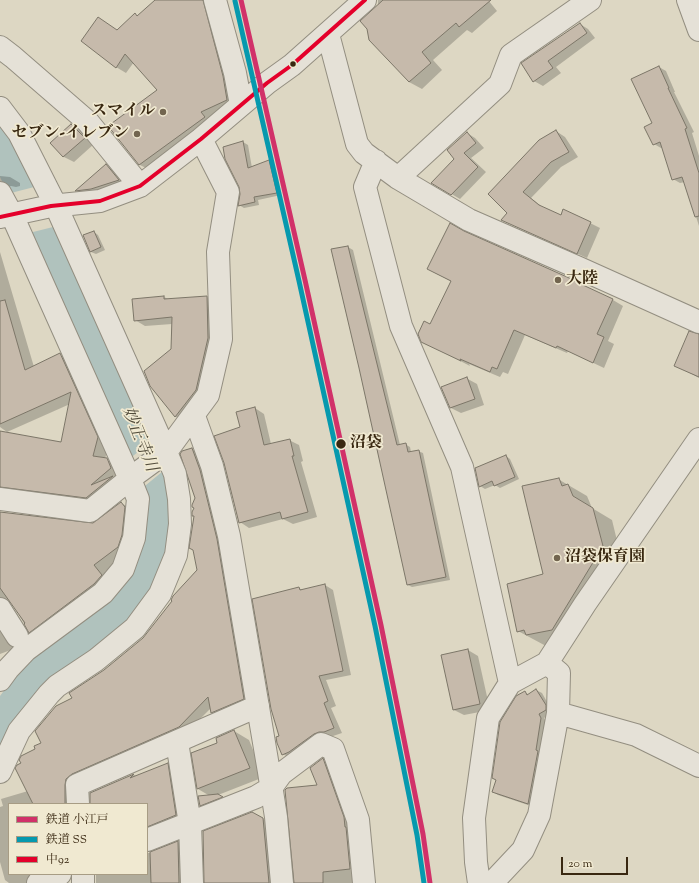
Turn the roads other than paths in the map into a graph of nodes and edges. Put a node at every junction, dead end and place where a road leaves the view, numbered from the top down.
1 (214, 0) edge
2 (365, 0) edge
3 (590, 0) edge
4 (688, 0) edge
5 (699, 30) edge
6 (328, 34) junction
7 (0, 47) edge
8 (241, 105) junction
9 (0, 108) edge
10 (201, 139) junction
11 (376, 161) junction
12 (398, 178) junction
13 (140, 186) junction
14 (0, 192) edge
15 (53, 206) junction
16 (9, 215) edge
17 (699, 322) edge
18 (194, 416) junction
19 (699, 439) edge
20 (164, 454) junction
21 (133, 476) junction
22 (0, 499) edge
23 (0, 609) edge
24 (17, 636) dead end
25 (547, 663) junction
26 (0, 680) edge
27 (510, 683) junction
28 (258, 706) junction
29 (558, 713) junction
30 (177, 742) junction
31 (699, 766) edge
32 (0, 772) edge
33 (271, 788) junction
34 (78, 803) edge
35 (190, 824) junction
36 (148, 840) edge
37 (58, 875) edge
38 (38, 883) edge
39 (192, 883) edge
40 (282, 883) edge
41 (364, 883) edge
42 (479, 883) edge
43 (492, 883) edge

1 - 8 street
2 - 6 street
3 - 12 street
4 - 5 street
6 - 8 street
6 - 11 street
7 - 13 street
8 - 10 street
9 - 15 street
10 - 13 street
10 - 18 street
11 - 12 street
11 - 27 street
12 - 17 street
13 - 15 street
14 - 16 street
15 - 16 street
15 - 20 street
16 - 21 street
18 - 20 street
18 - 28 street
19 - 25 street
20 - 21 street
20 - 32 street
21 - 22 street
21 - 26 street
23 - 24 street
25 - 27 street
25 - 29 street
27 - 42 street
28 - 30 street
28 - 33 street
29 - 31 street
29 - 43 street
30 - 34 street
30 - 35 street
33 - 35 street
33 - 40 street
33 - 41 street
35 - 36 street
35 - 39 street
37 - 38 street

